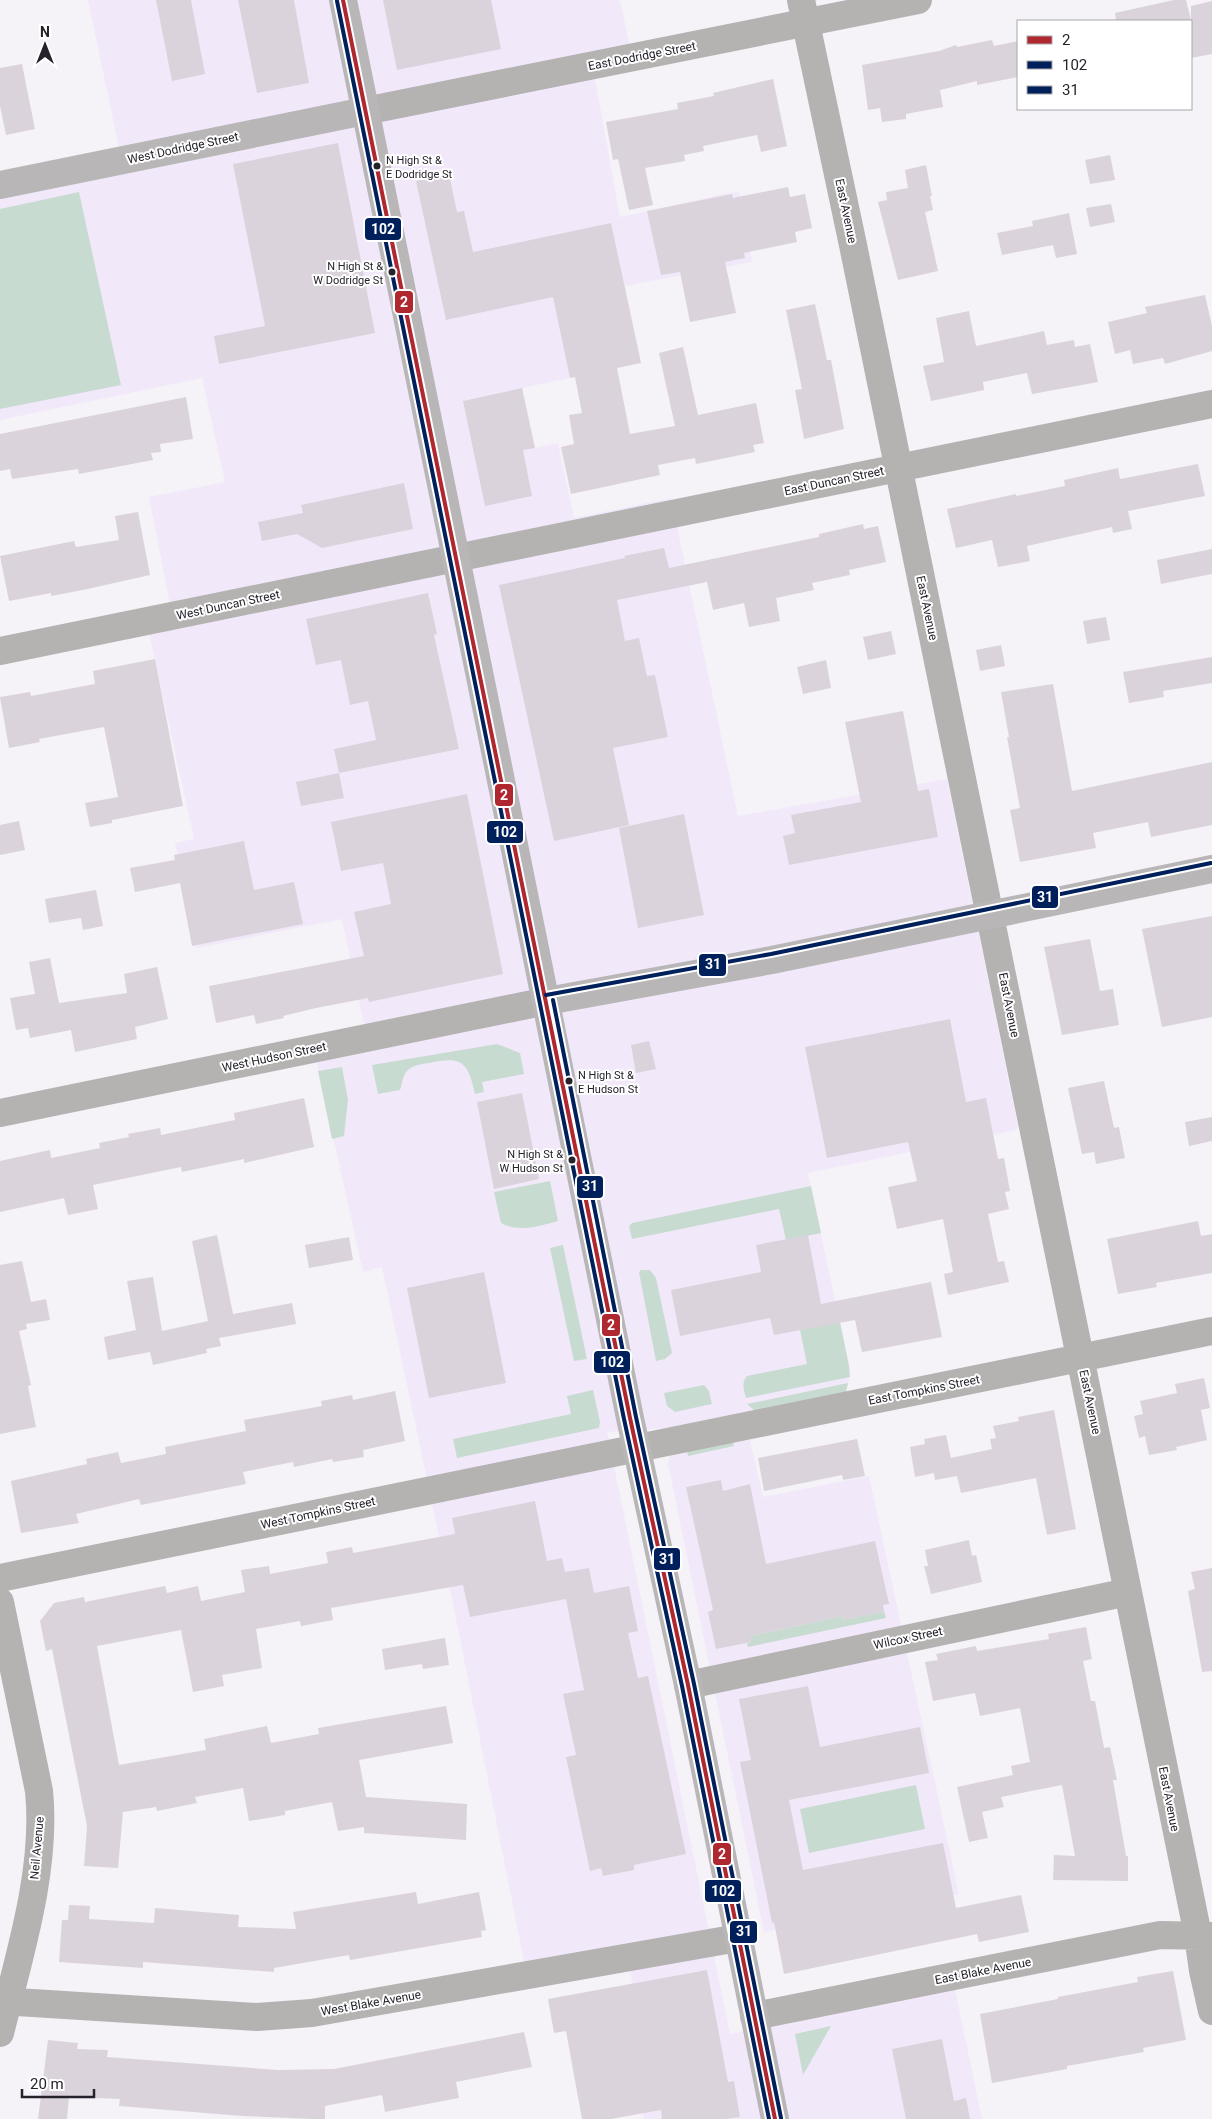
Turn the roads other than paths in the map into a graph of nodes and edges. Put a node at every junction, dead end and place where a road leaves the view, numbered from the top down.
1 (343, 0) edge
2 (918, 0) edge
3 (803, 11) edge
4 (365, 111) junction
5 (0, 185) edge
6 (1212, 404) edge
7 (898, 468) junction
8 (456, 558) junction
9 (0, 652) edge
10 (1212, 869) edge
11 (991, 915) junction
12 (547, 1001) junction
13 (0, 1113) edge
14 (1212, 1332) edge
15 (1081, 1359) junction
16 (636, 1448) junction
17 (0, 1578) edge
18 (1128, 1592) junction
19 (0, 1602) edge
20 (688, 1685) junction
21 (1205, 1936) edge
22 (738, 1938) junction
23 (4, 2001) edge
24 (1212, 2011) edge
25 (754, 2016) junction
26 (0, 2033) edge
27 (775, 2119) edge

1 - 4 main road
2 - 3 street, East Dodridge Street
3 - 4 street, East Dodridge Street
3 - 7 street, East Avenue
4 - 5 main road, West Dodridge Street
4 - 8 main road
6 - 7 street, East Duncan Street
7 - 8 street, East Duncan Street
7 - 11 street, East Avenue
8 - 9 street, West Duncan Street
8 - 12 main road
10 - 11 main road
11 - 12 main road
11 - 15 street, East Avenue
12 - 13 street, West Hudson Street
12 - 16 main road
14 - 15 street, East Tompkins Street
15 - 16 street, East Tompkins Street
15 - 18 street, East Avenue
16 - 17 street, West Tompkins Street
16 - 20 main road
18 - 20 street, Wilcox Street
18 - 21 street, East Avenue
19 - 23 street, Neil Avenue
20 - 22 main road
21 - 24 street, East Avenue
21 - 25 street, East Blake Avenue
22 - 23 street, West Blake Avenue
22 - 25 main road
23 - 26 street, Neil Avenue
25 - 27 main road

